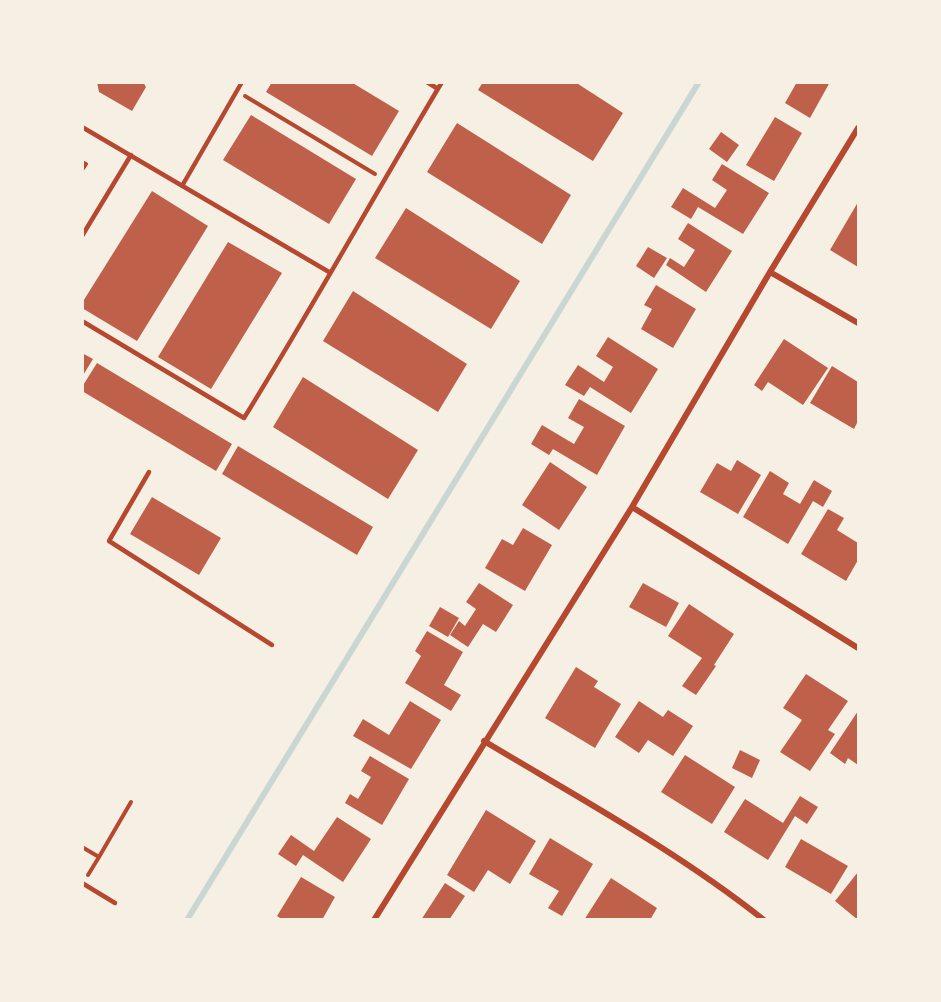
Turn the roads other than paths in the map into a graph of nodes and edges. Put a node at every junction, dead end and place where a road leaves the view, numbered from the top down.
1 (242, 82) edge
2 (427, 82) edge
3 (442, 82) edge
4 (438, 89) junction
5 (82, 127) edge
6 (858, 128) edge
7 (131, 155) junction
8 (182, 186) junction
9 (82, 236) edge
10 (329, 272) junction
11 (770, 272) junction
12 (82, 321) edge
13 (858, 323) edge
14 (149, 472) dead end
15 (632, 507) junction
16 (272, 645) dead end
17 (858, 648) edge
18 (484, 741) junction
19 (83, 883) edge
20 (115, 903) dead end
21 (374, 920) edge
22 (764, 920) edge

1 - 8 lane
2 - 4 lane
3 - 4 lane
4 - 10 lane
5 - 7 lane
6 - 11 street
7 - 8 lane
7 - 9 lane
8 - 10 lane
10 - 12 lane
11 - 13 street
11 - 15 street
14 - 16 lane
15 - 17 street
15 - 18 street
18 - 21 street
18 - 22 street
19 - 20 lane

